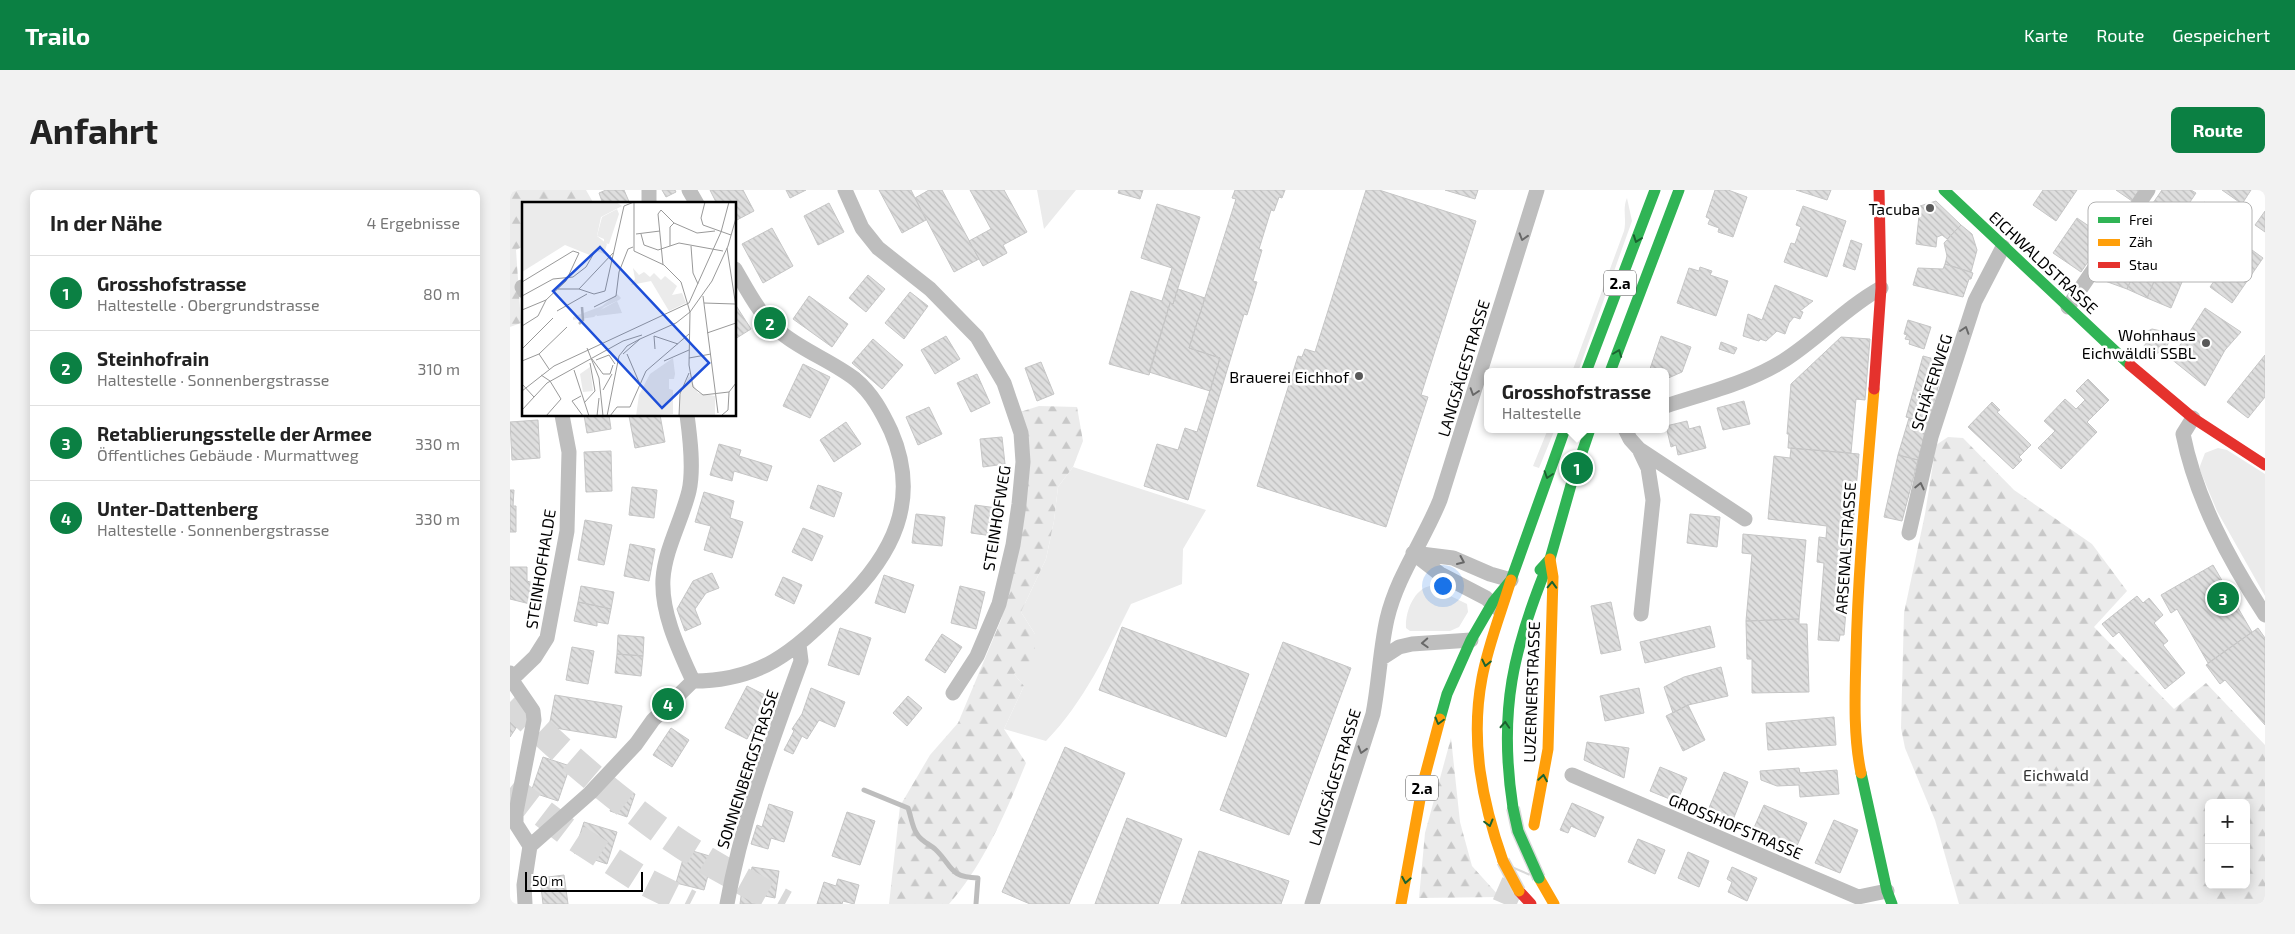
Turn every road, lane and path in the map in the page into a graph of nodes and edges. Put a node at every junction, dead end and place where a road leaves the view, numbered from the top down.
1 (689, 190) edge
2 (844, 190) edge
3 (1537, 190) edge
4 (1679, 190) edge
5 (1880, 190) edge
6 (1944, 190) edge
7 (2148, 190) edge
8 (1652, 191) edge
9 (696, 202) edge
10 (2140, 202) edge
11 (1667, 220) junction
12 (2003, 247) junction
13 (736, 271) edge
14 (2088, 278) edge
15 (1881, 288) junction
16 (2068, 307) junction
17 (1587, 368) edge
18 (1612, 368) edge
19 (1669, 405) edge
20 (562, 416) edge
21 (687, 416) edge
22 (2193, 418) junction
23 (1563, 433) edge
24 (1589, 433) edge
25 (1627, 433) edge
26 (1639, 449) junction
27 (2265, 465) edge
28 (1745, 518) dead end
29 (1909, 533) dead end
30 (1413, 554) junction
31 (1550, 559) junction
32 (1523, 578) junction
33 (1493, 602) junction
34 (1642, 614) dead end
35 (2265, 615) edge
36 (1500, 616) junction
37 (1471, 640) junction
38 (799, 646) junction
39 (1382, 658) junction
40 (510, 678) edge
41 (693, 681) junction
42 (953, 693) dead end
43 (1572, 775) dead end
44 (1534, 825) dead end
45 (530, 846) junction
46 (1519, 891) junction
47 (1890, 897) edge
48 (525, 904) edge
49 (726, 904) edge
50 (1312, 904) edge
51 (1401, 904) edge
52 (1523, 904) edge
53 (1531, 904) edge
54 (1554, 904) edge

1 - 9 street
2 - 42 street, STEINHOFWEG
3 -> 30 street, LANGSÄGESTRASSE
4 - 11 main road, 2.a
5 - 15 main road, ARSENALSTRASSE
6 - 12 main road, EICHWALDSTRASSE
7 - 10 street
8 - 11 street
8 -> 17 main road, 2.a
18 -> 11 main road, 2.a
12 - 16 main road, EICHWALDSTRASSE
29 -> 12 street, SCHÄFERWEG
13 - 38 street, SONNENBERGSTRASSE
14 - 16 street
15 - 19 street
15 - 47 main road, ARSENALSTRASSE
16 - 22 main road, EICHWALDSTRASSE
20 - 40 street, STEINHOFHALDE
21 - 41 street
22 - 27 main road, EICHWALDSTRASSE
22 - 35 street
23 -> 32 main road, 2.a
24 - 31 main road
25 - 26 street
26 - 28 street
26 - 34 street
30 -> 32 street
30 - 33 street
30 - 39 street, LANGSÄGESTRASSE
31 - 32 main road
44 -> 31 main road, LUZERNERSTRASSE
54 -> 31 main road, bridge
32 - 33 main road, 2.a
32 - 36 main road
33 - 36 street
33 - 37 main road, 2.a
36 -> 46 main road, bridge
37 -> 39 street
37 -> 51 main road, 2.a
38 - 41 street, SONNENBERGSTRASSE
38 - 49 street, SONNENBERGSTRASSE
39 -> 50 street, LANGSÄGESTRASSE
40 - 45 street
41 - 45 street
43 - 47 street, GROSSHOFSTRASSE
45 - 48 street
46 - 52 main road
46 - 53 main road

